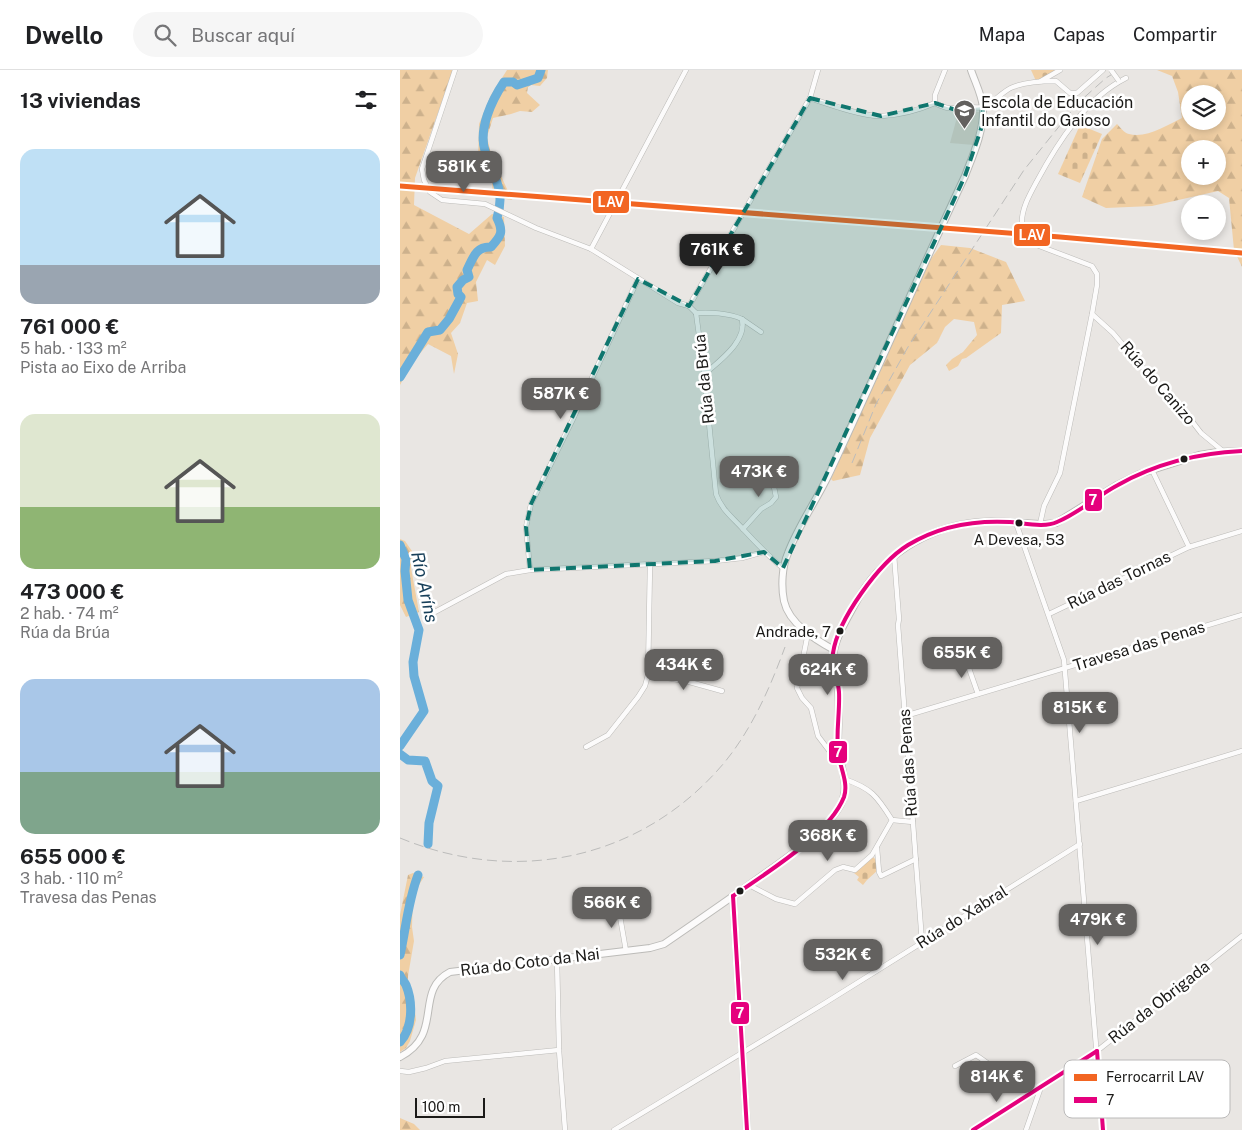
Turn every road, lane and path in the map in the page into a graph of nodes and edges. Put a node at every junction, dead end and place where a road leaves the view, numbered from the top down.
1 (455, 70) edge
2 (686, 70) edge
3 (818, 70) edge
4 (945, 70) edge
5 (972, 70) edge
6 (1060, 70) edge
7 (1103, 70) edge
8 (1110, 70) edge
9 (1126, 78) dead end
10 (1041, 81) junction
11 (1119, 82) junction
12 (810, 98) junction
13 (935, 103) junction
14 (983, 107) junction
15 (591, 249) junction
16 (719, 254) junction
17 (695, 255) dead end
18 (638, 279) junction
19 (689, 306) junction
20 (696, 313) junction
21 (1092, 314) junction
22 (742, 319) junction
23 (761, 332) dead end
24 (704, 372) junction
25 (1242, 451) edge
26 (1224, 452) junction
27 (1152, 470) junction
28 (778, 475) dead end
29 (1016, 523) junction
30 (1040, 524) junction
31 (743, 529) junction
32 (1242, 531) edge
33 (1188, 547) junction
34 (764, 552) junction
35 (894, 555) junction
36 (650, 564) junction
37 (783, 568) junction
38 (530, 570) junction
39 (433, 613) dead end
40 (1049, 614) junction
41 (1242, 615) edge
42 (808, 633) junction
43 (834, 650) junction
44 (965, 657) dead end
45 (1065, 668) junction
46 (648, 675) junction
47 (722, 691) dead end
48 (978, 694) junction
49 (905, 716) junction
50 (586, 747) dead end
51 (1242, 751) edge
52 (840, 760) junction
53 (844, 779) junction
54 (1076, 801) junction
55 (892, 820) junction
56 (913, 822) junction
57 (1080, 844) junction
58 (877, 848) junction
59 (916, 859) junction
60 (749, 885) junction
61 (733, 896) junction
62 (618, 905) dead end
63 (1242, 936) edge
64 (922, 942) junction
65 (626, 951) junction
66 (558, 959) junction
67 (559, 1050) junction
68 (1097, 1051) junction
69 (743, 1054) junction
70 (400, 1057) edge
71 (1083, 1060) edge
72 (1098, 1060) edge
73 (955, 1066) dead end
74 (400, 1071) edge
75 (1064, 1073) edge
76 (1041, 1088) junction
77 (1030, 1093) junction
78 (565, 1130) edge
79 (614, 1130) edge
80 (747, 1130) edge
81 (973, 1130) edge
82 (1026, 1130) edge

1 - 15 street
2 - 15 street
3 - 12 street
4 - 13 street
5 - 14 street
6 - 10 street
7 - 10 street
8 - 11 street, bridge
9 - 11 street
10 - 14 street
11 - 21 street
12 - 13 street
12 - 16 street
13 - 14 street
14 - 37 street
15 - 18 street
16 - 17 street
16 - 19 street
18 - 19 street
18 - 38 street
19 - 20 street
20 - 22 street
20 - 24 street, Rúa da Brúa
21 - 26 street, Rúa do Canizo
21 - 30 street
22 - 23 street
22 - 24 street
24 - 31 street, Rúa da Brúa
25 - 26 street
26 - 27 street
27 - 30 street
27 - 33 street, Rúa das Tornas
28 - 31 street
29 - 30 street
29 - 35 street
29 - 40 street
31 - 34 street, Rúa da Brúa
32 - 33 street, Rúa das Tornas
33 - 40 street, Rúa das Tornas
34 - 36 street
34 - 37 street, Rúa da Brúa
35 - 43 street
35 - 49 street, Rúa das Penas
36 - 38 street
36 - 46 street
37 - 42 street
38 - 39 street
40 - 45 street
41 - 45 street, Travesa das Penas
42 - 43 street
42 - 52 street
43 - 52 street, Rúa do Coto da Nai
44 - 48 street
45 - 48 street, Travesa das Penas
45 - 54 street
46 - 47 street
46 - 50 street
48 - 49 street, Travesa das Penas
49 - 56 street, Rúa das Penas
51 - 54 street
52 - 53 street, Rúa do Coto da Nai
53 - 55 street
53 - 60 street, Rúa do Coto da Nai
54 - 57 street
55 - 56 street
55 - 58 street
56 - 59 street, Rúa das Penas
57 - 64 street, Rúa do Xabral
57 - 68 street
58 - 59 street
58 - 60 street
59 - 64 street, Rúa das Penas
60 - 61 street, Rúa do Coto da Nai
61 - 65 street, Rúa do Coto da Nai
61 - 69 street
62 - 65 street
63 - 68 street, Rúa da Obrigada
64 - 69 street, Rúa do Xabral
65 - 66 street, Rúa do Coto da Nai
66 - 67 street
66 - 70 street, Rúa do Coto da Nai
67 - 74 street
67 - 78 street
68 - 71 street, Rúa da Obrigada
68 - 72 street
69 - 79 street, Rúa do Xabral
69 - 80 street
73 - 77 street
75 - 76 street, Rúa da Obrigada
76 - 77 street, Rúa da Obrigada
76 - 82 street
77 - 81 street, Rúa da Obrigada

